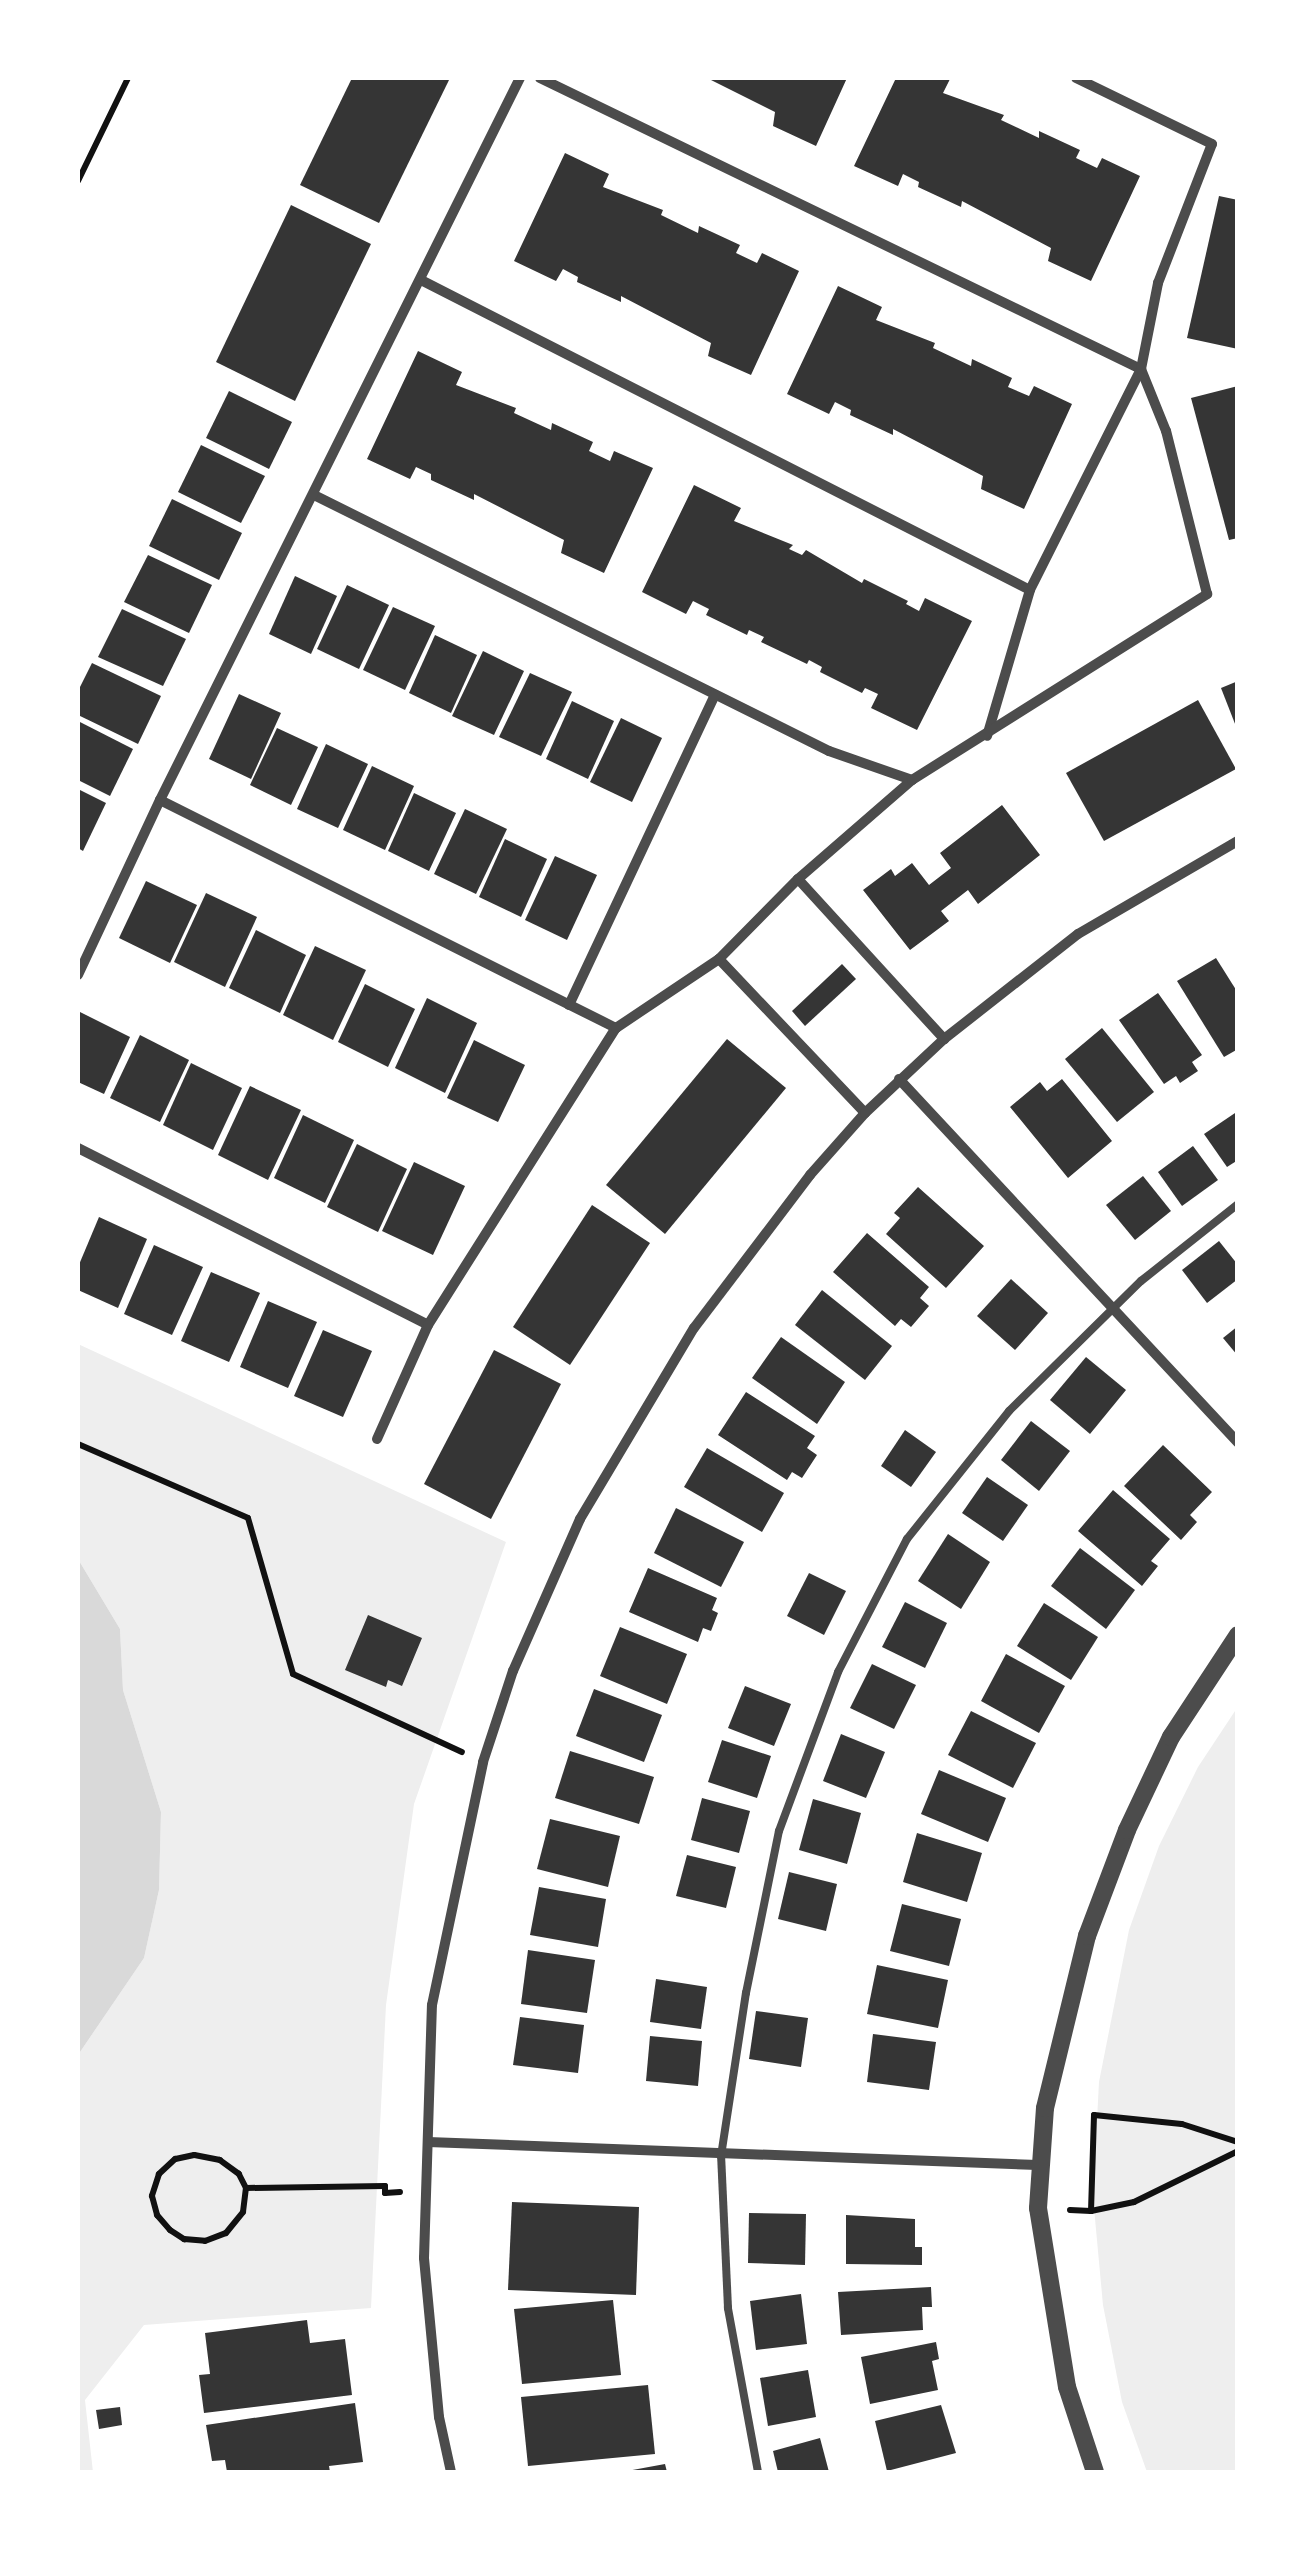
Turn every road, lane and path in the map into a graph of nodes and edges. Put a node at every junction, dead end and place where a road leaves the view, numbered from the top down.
1 (128, 78) edge
2 (520, 78) edge
3 (540, 78) edge
4 (1076, 78) edge
5 (78, 180) edge
6 (422, 280) junction
7 (1142, 369) junction
8 (314, 495) junction
9 (1030, 590) junction
10 (714, 695) junction
11 (987, 736) junction
12 (912, 780) junction
13 (160, 800) junction
14 (1238, 841) edge
15 (798, 879) junction
16 (719, 959) junction
17 (78, 975) edge
18 (569, 1004) junction
19 (616, 1028) junction
20 (944, 1040) junction
21 (899, 1080) junction
22 (865, 1113) junction
23 (78, 1148) edge
24 (1238, 1204) edge
25 (1110, 1309) junction
26 (428, 1325) junction
27 (376, 1439) dead end
28 (1238, 1442) edge
29 (78, 1444) edge
30 (1238, 1635) edge
31 (450, 1747) dead end
32 (428, 2142) junction
33 (1238, 2142) edge
34 (1238, 2151) edge
35 (721, 2156) junction
36 (1038, 2164) junction
37 (246, 2188) junction
38 (426, 2191) junction
39 (1038, 2208) junction
40 (1091, 2211) junction
41 (451, 2472) edge
42 (758, 2472) edge
43 (1095, 2472) edge

1 - 5 path
2 - 6 street
3 - 7 street
4 - 7 street
6 - 8 street
6 - 9 street
7 - 9 street
7 - 11 street
8 - 10 street
8 - 13 street
9 - 11 street
10 - 12 street
10 - 18 street
11 - 12 street
12 - 15 street
13 - 17 street
13 - 18 street
14 - 20 street
15 - 16 street
15 - 20 street
16 - 19 street
16 - 22 street
18 - 19 street
19 - 26 street
20 - 21 street
21 - 22 street
21 - 25 street
22 - 32 street
23 - 26 street
24 - 25 lane
25 - 28 street
25 - 35 lane
26 - 27 street
29 - 31 path
30 - 36 street
32 - 35 street
32 - 38 street
33 - 40 path
34 - 40 path
35 - 36 street
35 - 42 lane
36 - 39 street
37 - 37 path
37 - 38 path
38 - 41 street
39 - 40 path
39 - 43 street

